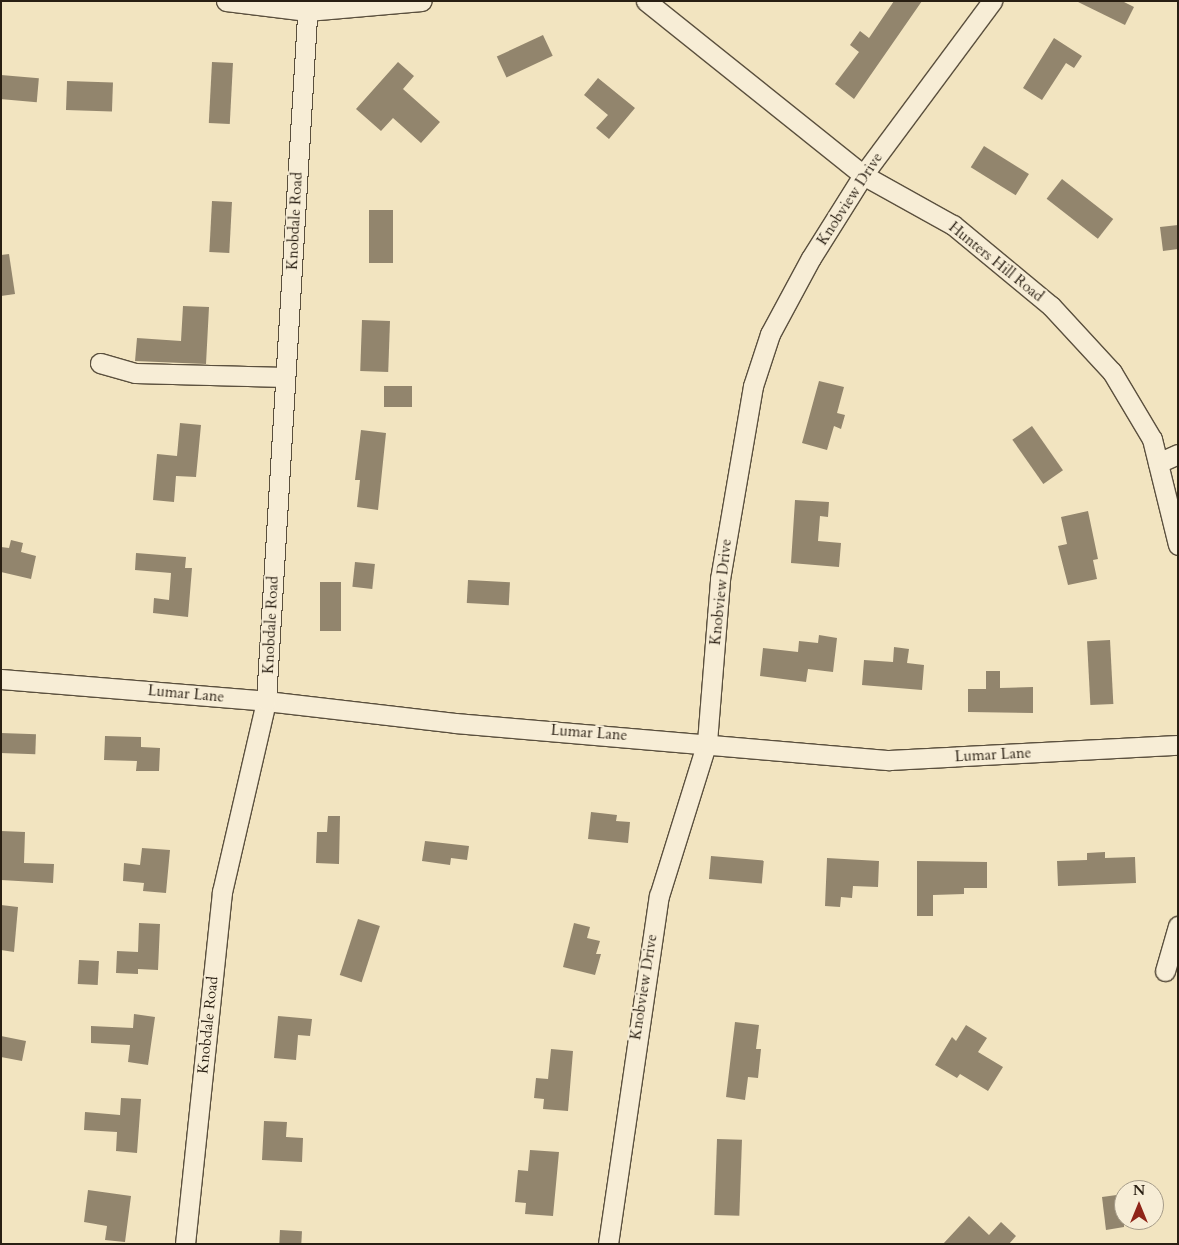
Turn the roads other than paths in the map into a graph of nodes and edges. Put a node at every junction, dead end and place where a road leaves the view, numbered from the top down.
1 (226, 1) edge
2 (422, 1) edge
3 (646, 1) edge
4 (992, 1) edge
5 (307, 6) edge
6 (863, 174) junction
7 (100, 363) dead end
8 (285, 377) junction
9 (1178, 454) edge
10 (1158, 463) junction
11 (1178, 543) edge
12 (1, 678) edge
13 (266, 701) junction
14 (706, 742) junction
15 (1178, 745) edge
16 (1178, 926) edge
17 (1164, 971) dead end
18 (185, 1244) edge
19 (608, 1244) edge

1 - 5 street
2 - 5 street
3 - 6 street, Hunters Hill Road
4 - 6 street, Knobview Drive
5 - 8 street, Knobdale Road
6 - 10 street, Hunters Hill Road
6 - 14 street, Knobview Drive
7 - 8 street
8 - 13 street, Knobdale Road
9 - 10 street
10 - 11 street, Hunters Hill Road
12 - 13 street, Lumar Lane
13 - 14 street, Lumar Lane
13 - 18 street, Knobdale Road
14 - 15 street, Lumar Lane
14 - 19 street, Knobview Drive
16 - 17 street

